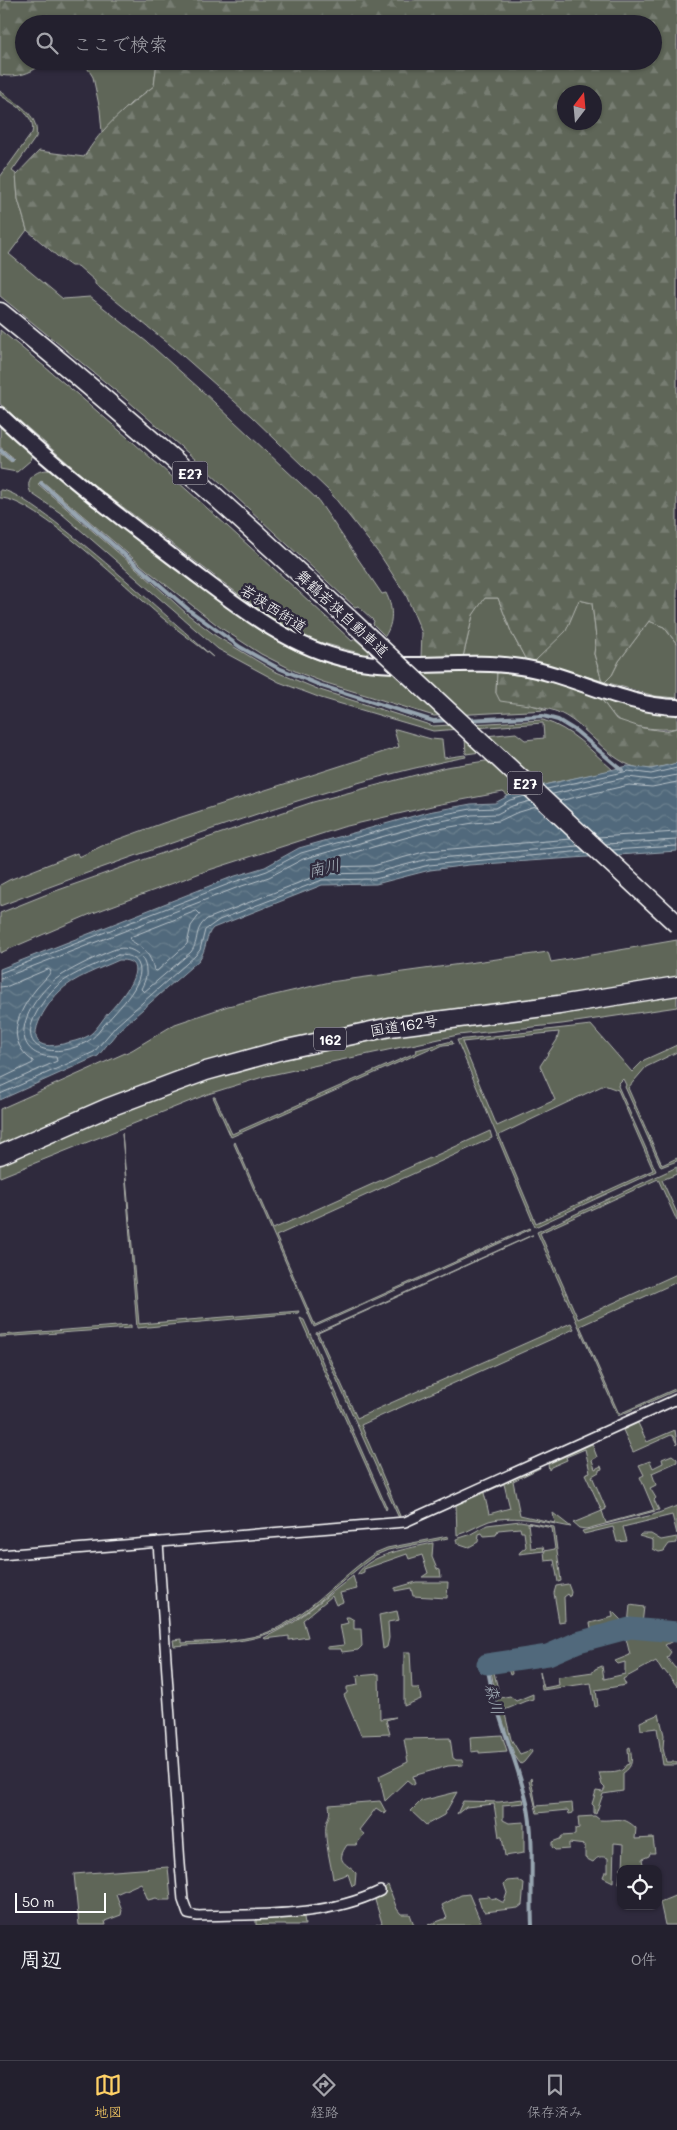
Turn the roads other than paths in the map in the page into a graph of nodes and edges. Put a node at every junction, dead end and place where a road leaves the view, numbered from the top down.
1 (0, 312) edge
2 (0, 415) edge
3 (677, 707) edge
4 (677, 924) edge
5 (677, 986) edge
6 (0, 1155) edge
7 (677, 1399) edge
8 (158, 1542) junction
9 (0, 1556) edge
10 (380, 1891) dead end

1 - 4 highway, 舞鶴若狭自動車道 / E27, bridge
2 - 3 street, 若狭西街道
5 - 6 highway, 国道162号 / 162
7 - 8 street
8 - 9 street
8 - 10 street

